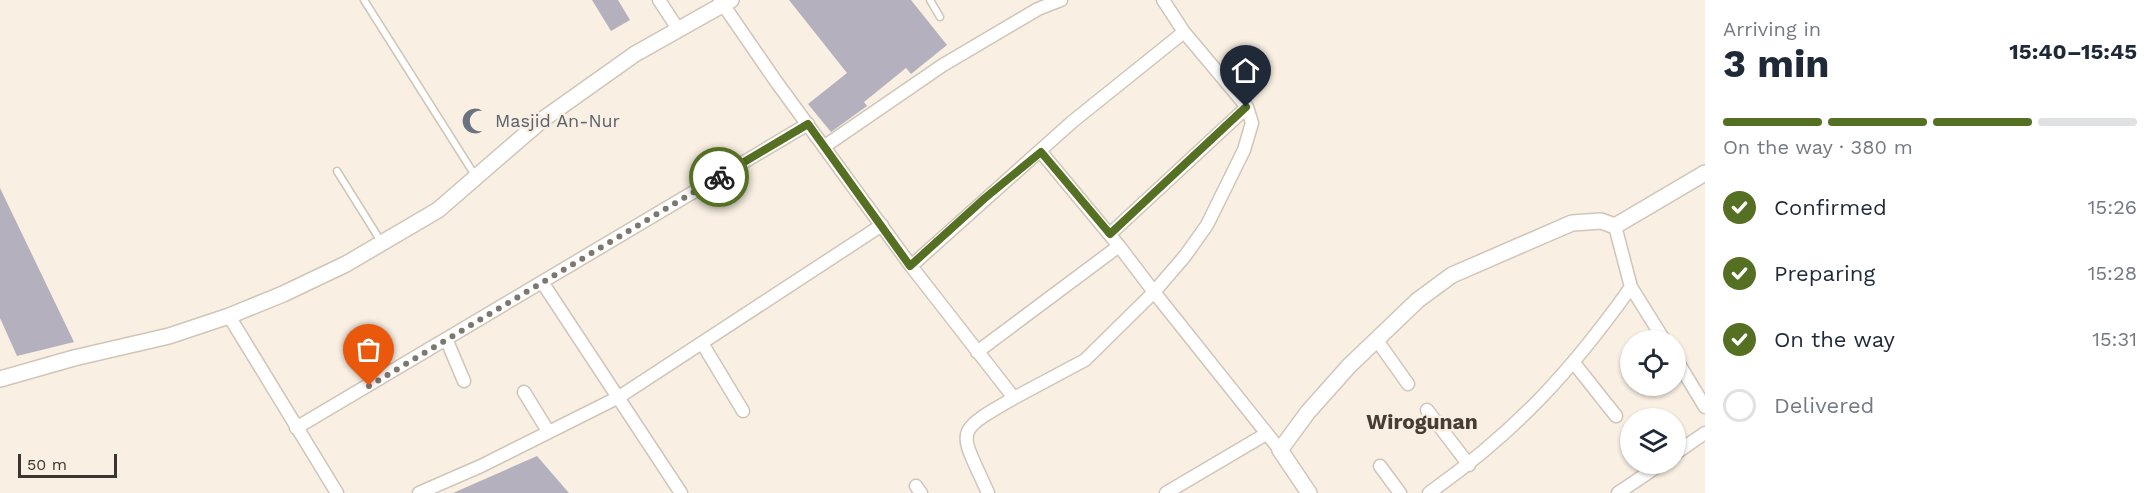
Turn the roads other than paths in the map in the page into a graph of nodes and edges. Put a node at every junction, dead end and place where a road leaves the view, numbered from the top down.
1 (364, 0) edge
2 (659, 0) edge
3 (930, 0) edge
4 (1061, 0) edge
5 (1163, 0) edge
6 (725, 2) edge
7 (940, 17) dead end
8 (678, 29) junction
9 (1184, 32) junction
10 (1246, 107) junction
11 (808, 124) junction
12 (825, 146) junction
13 (1041, 152) junction
14 (337, 171) dead end
15 (1705, 172) edge
16 (477, 177) junction
17 (882, 225) junction
18 (1615, 226) junction
19 (1110, 234) junction
20 (382, 244) junction
21 (1119, 246) junction
22 (910, 266) junction
23 (542, 282) junction
24 (1631, 288) junction
25 (1156, 296) junction
26 (229, 316) junction
27 (1658, 330) edge
28 (1376, 339) junction
29 (447, 340) junction
30 (702, 343) junction
31 (977, 352) junction
32 (1574, 363) junction
33 (1686, 376) edge
34 (0, 379) edge
35 (464, 381) dead end
36 (1408, 384) dead end
37 (524, 392) dead end
38 (619, 397) junction
39 (1014, 398) junction
40 (1705, 407) edge
41 (1427, 410) dead end
42 (743, 411) dead end
43 (1616, 416) dead end
44 (296, 429) junction
45 (548, 431) junction
46 (1705, 433) edge
47 (1266, 434) junction
48 (1686, 446) edge
49 (1280, 450) junction
50 (1469, 465) junction
51 (1380, 466) dead end
52 (1646, 474) edge
53 (1432, 492) edge
54 (337, 493) edge
55 (418, 493) edge
56 (681, 493) edge
57 (988, 493) edge
58 (1166, 493) edge
59 (1309, 493) edge
60 (1400, 493) edge
61 (1618, 493) edge

1 - 16 lane
2 - 8 street
3 - 7 lane
4 - 12 street
5 - 9 street
6 - 8 street
6 - 11 street
8 - 16 street
9 - 10 street
9 - 13 street
10 - 19 street
10 - 25 street
11 - 12 street
11 - 23 street
12 - 17 street
13 - 19 street
13 - 22 street
14 - 20 lane
15 - 18 street
16 - 20 street
17 - 22 street
17 - 30 street
18 - 24 street
18 - 28 street
19 - 21 street
20 - 26 street
21 - 25 street
21 - 31 street
22 - 31 street
23 - 29 street
23 - 38 street
24 - 27 street
24 - 32 street
25 - 39 street
25 - 47 street
26 - 34 street
26 - 44 street
28 - 36 street
28 - 49 street
29 - 35 street
29 - 44 street
30 - 38 street
30 - 42 street
31 - 39 street
32 - 43 street
32 - 50 street
33 - 40 street
37 - 45 street
38 - 45 street
38 - 56 street
39 - 57 street
41 - 50 street
44 - 54 street
45 - 55 street
46 - 48 street
47 - 49 street
47 - 58 street
49 - 59 street
50 - 53 street
51 - 60 street
52 - 61 street

